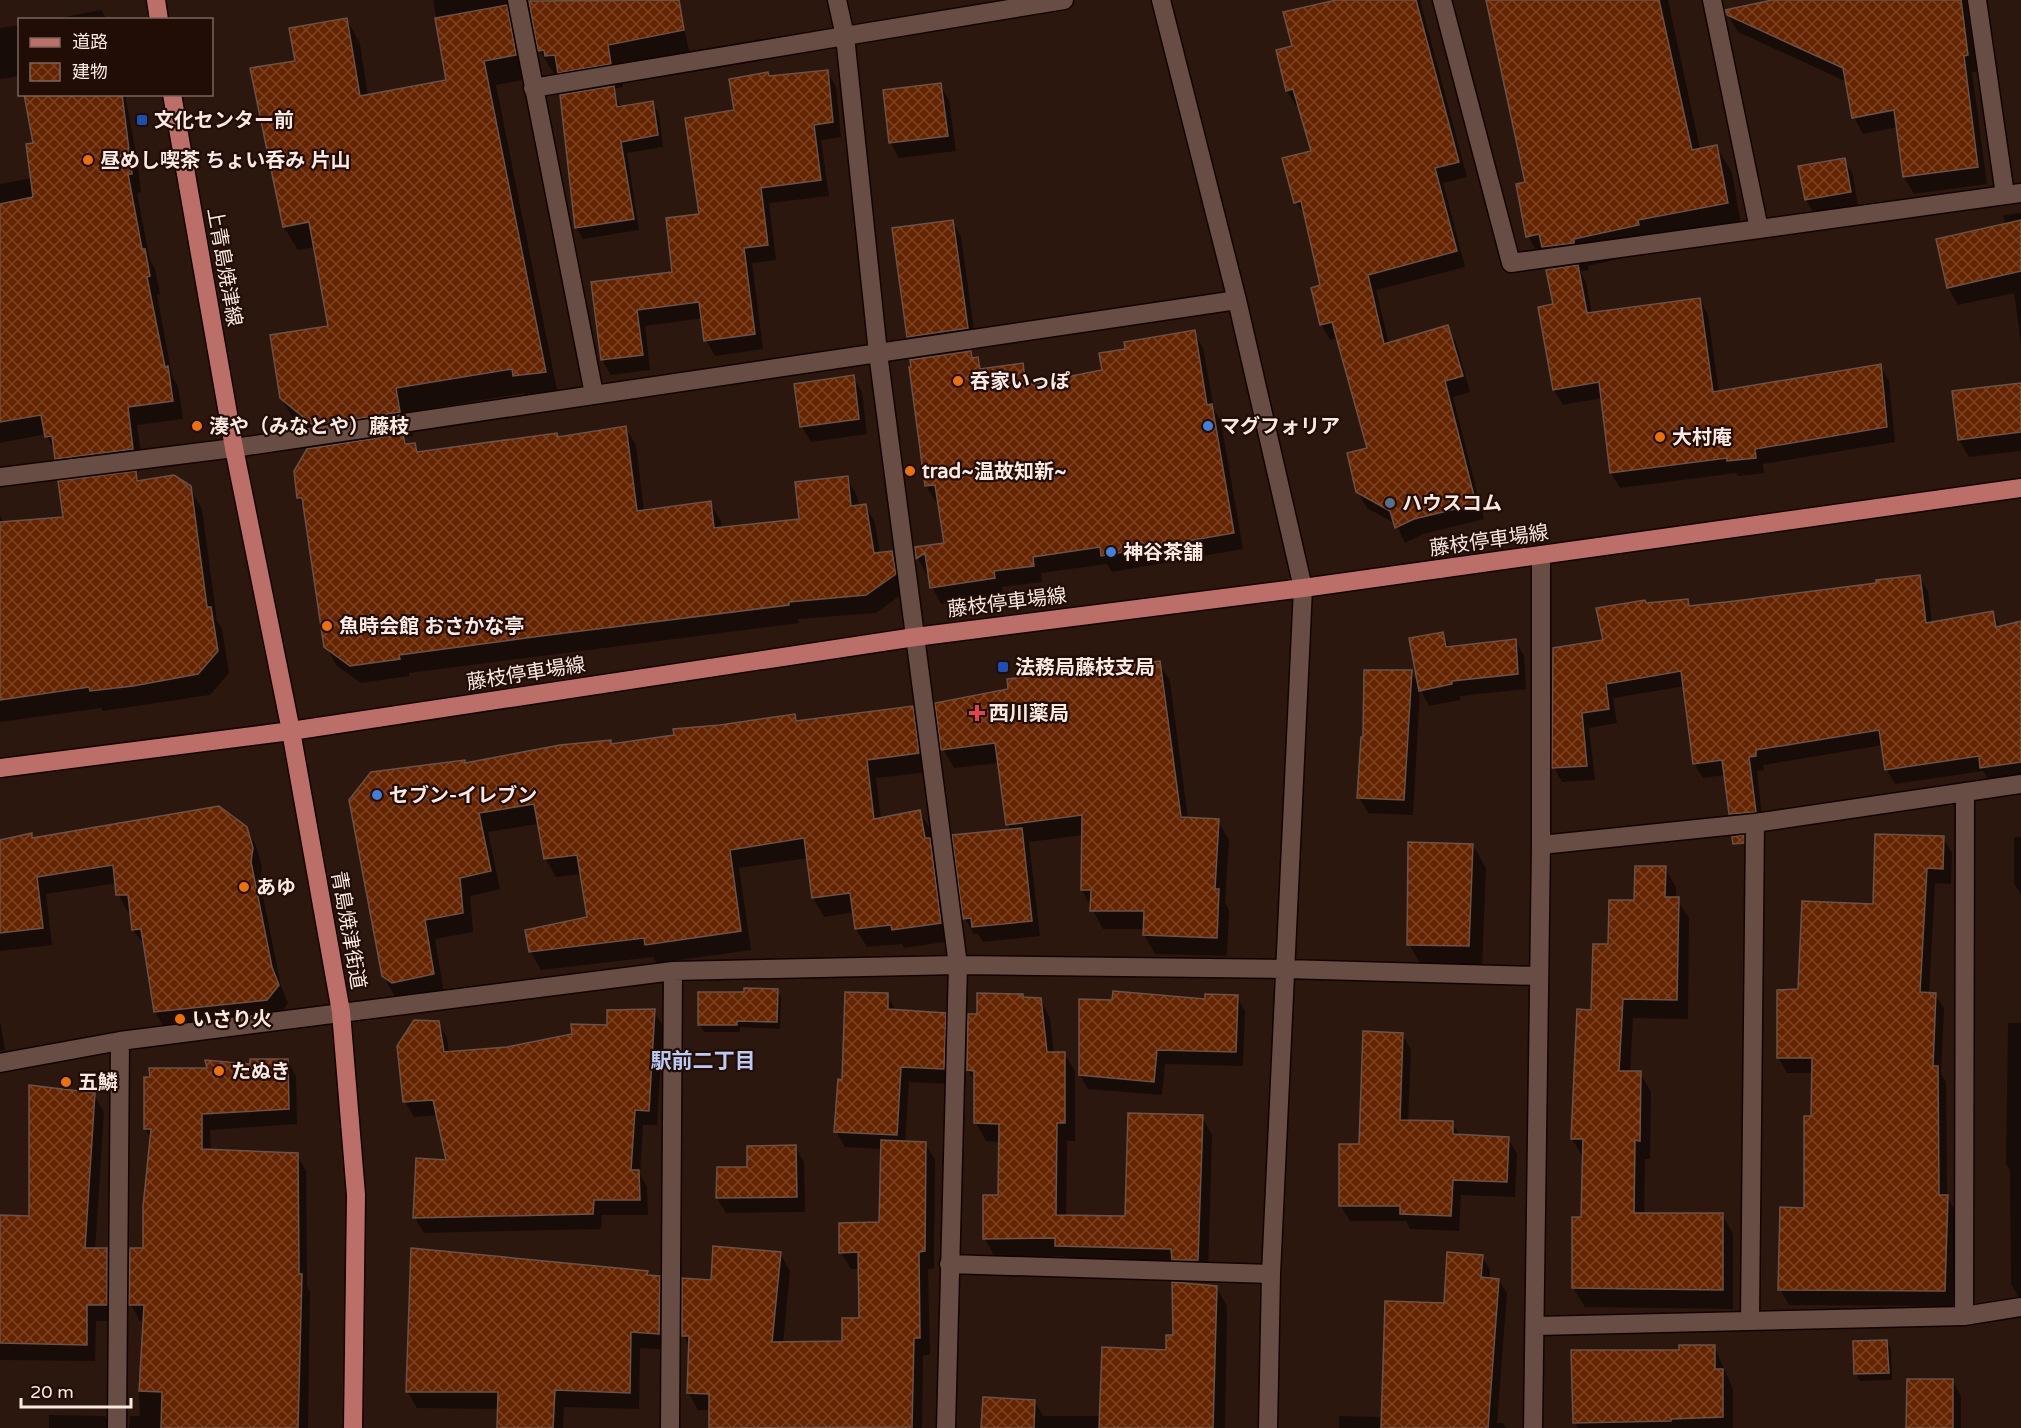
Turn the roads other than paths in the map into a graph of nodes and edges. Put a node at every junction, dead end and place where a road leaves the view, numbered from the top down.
1 (156, 0) edge
2 (517, 0) edge
3 (837, 0) edge
4 (1064, 0) edge
5 (1161, 0) edge
6 (1442, 0) edge
7 (1712, 0) edge
8 (1977, 0) edge
9 (159, 18) edge
10 (845, 36) junction
11 (533, 88) junction
12 (172, 96) edge
13 (2013, 194) edge
14 (1759, 229) junction
15 (1237, 300) junction
16 (878, 353) junction
17 (594, 394) junction
18 (234, 448) junction
19 (0, 477) edge
20 (2021, 488) edge
21 (1541, 555) junction
22 (1303, 588) junction
23 (915, 636) junction
24 (291, 731) junction
25 (0, 768) edge
26 (2021, 784) edge
27 (1965, 792) junction
28 (1755, 823) junction
29 (1541, 845) junction
30 (958, 965) junction
31 (1285, 969) junction
32 (673, 971) junction
33 (1538, 976) junction
34 (341, 1012) junction
35 (120, 1041) junction
36 (0, 1063) edge
37 (949, 1264) junction
38 (1271, 1274) junction
39 (2021, 1307) edge
40 (1964, 1316) junction
41 (1750, 1319) junction
42 (1536, 1326) junction
43 (117, 1428) edge
44 (352, 1428) edge
45 (670, 1428) edge
46 (946, 1428) edge
47 (1268, 1428) edge
48 (1533, 1428) edge

1 - 9 main road
2 - 11 street
3 - 10 street
4 - 10 street
5 - 15 street
6 - 14 street
7 - 14 street
8 - 13 street
10 - 11 street
10 - 16 street
11 - 17 street
12 - 18 main road, 上青島焼津線
13 - 14 street
15 - 16 street
15 - 22 street
16 - 17 street
16 - 23 street
17 - 18 street
18 - 19 street
18 - 24 main road, 青島焼津街道
20 - 21 main road, 藤枝停車場線
21 - 22 main road, 藤枝停車場線
21 - 29 street
22 - 23 main road, 藤枝停車場線
22 - 31 street
23 - 24 main road, 藤枝停車場線
23 - 30 street
24 - 25 main road, 藤枝停車場線
24 - 34 main road, 青島焼津街道
26 - 27 street
27 - 28 street
27 - 40 street
28 - 29 street
28 - 41 street
29 - 33 street
30 - 31 street
30 - 32 street
30 - 37 street
31 - 33 street
31 - 38 street
32 - 34 street
32 - 45 street
33 - 42 street
34 - 35 street
34 - 44 main road, 青島焼津街道
35 - 36 street
35 - 43 street
37 - 38 street
37 - 46 street
38 - 47 street
39 - 40 street
40 - 41 street
41 - 42 street
42 - 48 street

